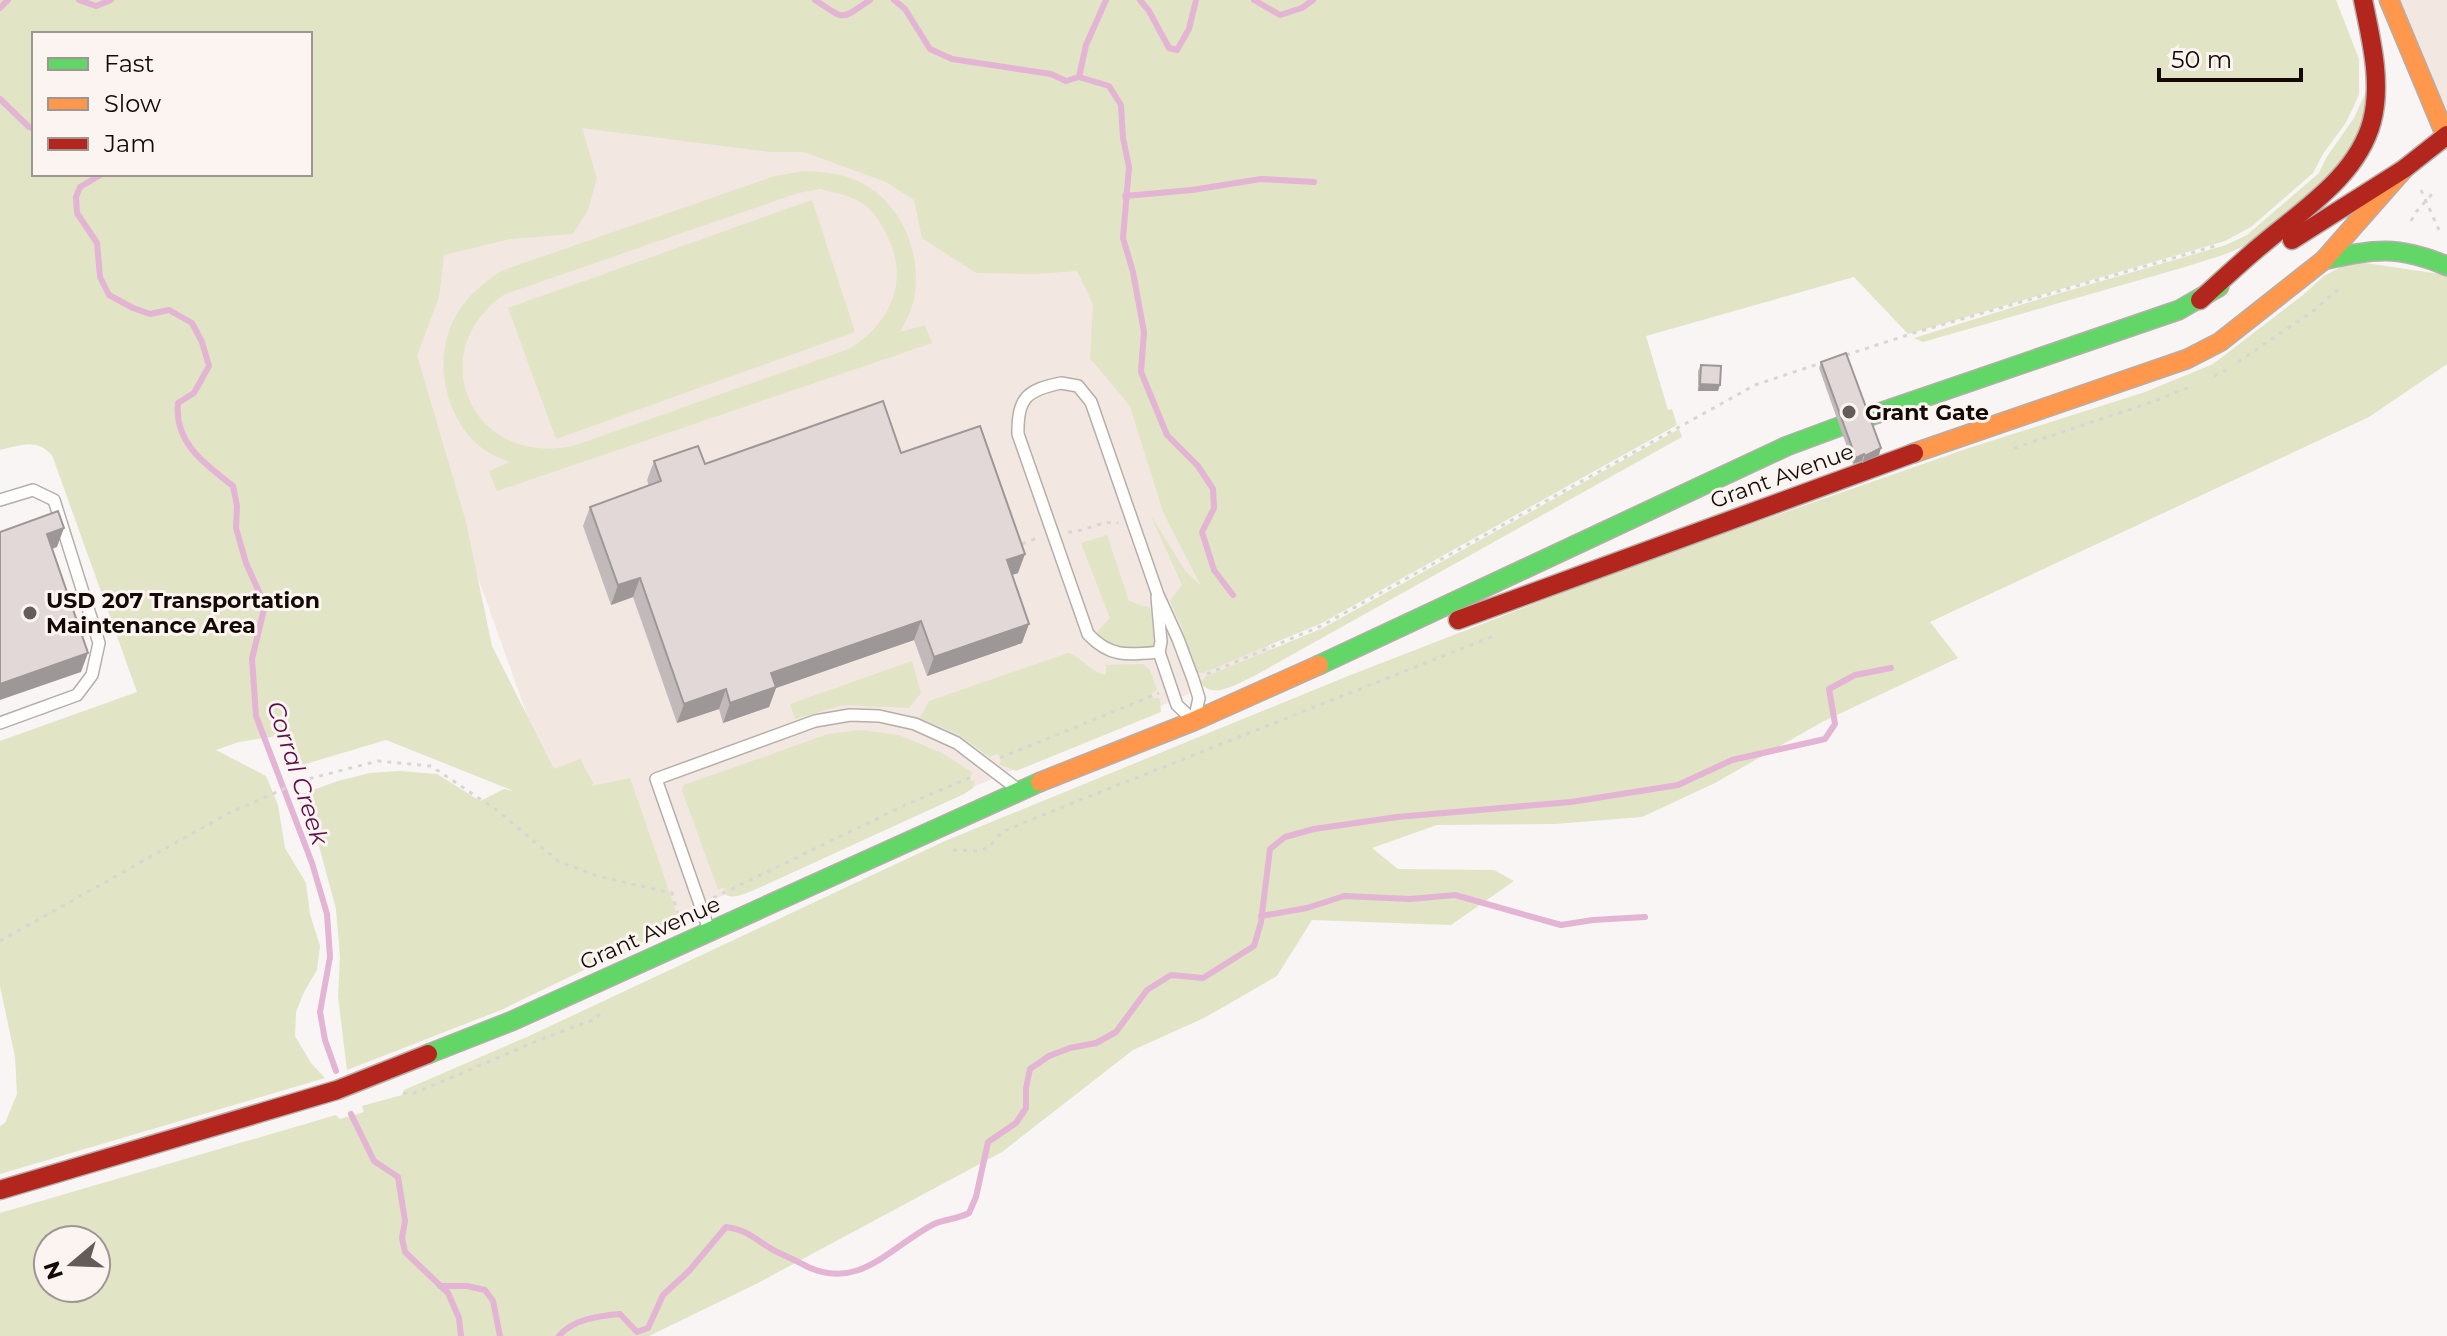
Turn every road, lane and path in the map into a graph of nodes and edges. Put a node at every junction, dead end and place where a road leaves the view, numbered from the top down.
1 (2363, 0) edge
2 (2389, 0) edge
3 (2447, 137) edge
4 (2404, 169) junction
5 (2421, 190) dead end
6 (2432, 194) dead end
7 (2425, 199) junction
8 (2409, 226) dead end
9 (2442, 236) dead end
10 (2214, 247) dead end
11 (2324, 260) junction
12 (2447, 266) edge
13 (2200, 300) junction
14 (1844, 356) edge
15 (1829, 361) edge
16 (1867, 417) edge
17 (1841, 426) edge
18 (0, 500) edge
19 (1134, 525) junction
20 (1053, 533) junction
21 (1010, 548) edge
22 (1158, 595) junction
23 (1159, 652) junction
24 (1302, 673) junction
25 (1193, 679) junction
26 (1171, 688) junction
27 (1194, 721) junction
28 (0, 723) edge
29 (987, 767) junction
30 (1020, 790) junction
31 (700, 906) junction
32 (710, 932) junction
33 (0, 941) edge
34 (0, 1190) edge

1 - 13 main road
2 - 3 main road
3 - 4 main road, Grant Avenue
4 - 11 main road, Grant Avenue
4 - 13 main road, Grant Avenue
5 - 7 path
6 - 7 path
7 - 8 path
7 - 9 path
10 - 14 path
11 - 12 main road
11 - 24 main road, Grant Avenue
13 - 16 main road, Grant Avenue
15 - 25 path
17 - 24 main road, Grant Avenue
18 - 28 lane
19 - 20 path
19 - 20 lane
19 - 22 lane
20 - 21 path
20 - 23 lane
22 - 23 lane
22 - 25 lane
23 - 26 lane
24 - 27 main road, Grant Avenue
25 - 27 lane
26 - 27 lane
26 - 29 path
27 - 30 main road, Grant Avenue
29 - 30 lane
29 - 31 path
29 - 31 lane
30 - 32 main road, Grant Avenue
31 - 32 lane
31 - 33 path
32 - 34 main road, Grant Avenue

